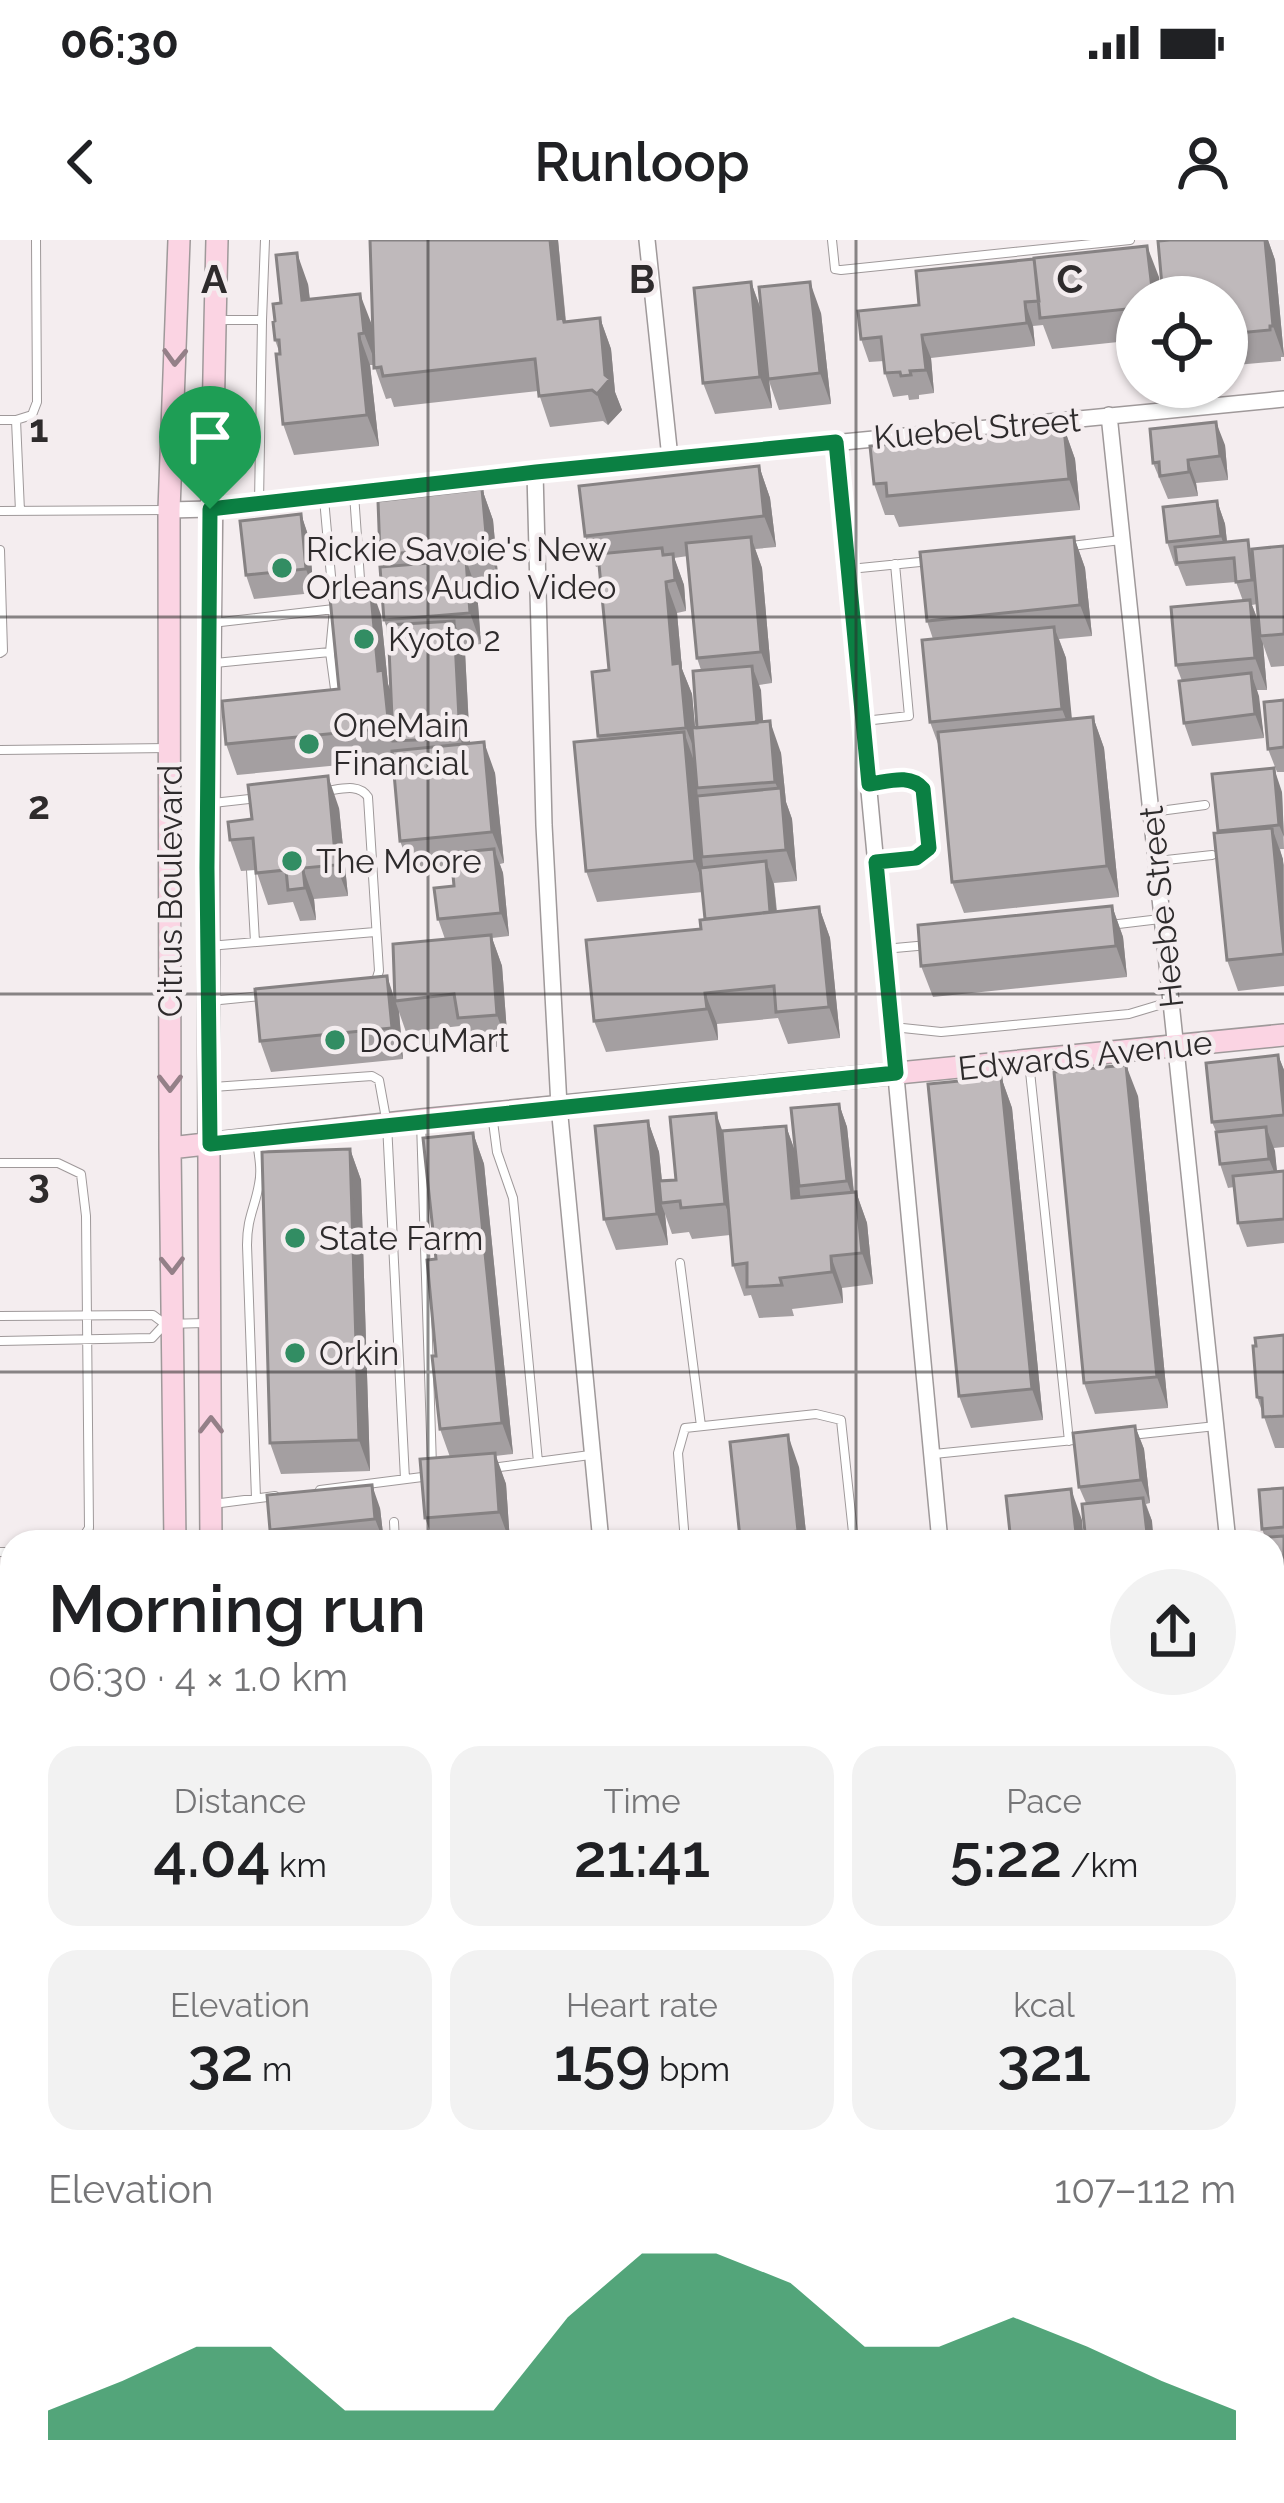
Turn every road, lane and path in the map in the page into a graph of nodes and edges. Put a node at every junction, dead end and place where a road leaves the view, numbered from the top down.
1 (36, 240) edge
2 (179, 240) edge
3 (217, 240) edge
4 (265, 240) edge
5 (647, 240) edge
6 (832, 240) edge
7 (1130, 240) edge
8 (215, 320) junction
9 (262, 320) junction
10 (1284, 399) edge
11 (1109, 416) junction
12 (0, 420) edge
13 (16, 420) junction
14 (836, 442) junction
15 (670, 458) junction
16 (536, 472) junction
17 (354, 492) junction
18 (324, 495) junction
19 (259, 503) junction
20 (210, 509) junction
21 (169, 510) junction
22 (0, 511) edge
23 (20, 511) junction
24 (1122, 540) junction
25 (1054, 548) edge
26 (0, 550) edge
27 (940, 560) edge
28 (895, 564) junction
29 (848, 569) junction
30 (334, 609) junction
31 (209, 624) junction
32 (330, 652) junction
33 (0, 653) edge
34 (209, 664) junction
35 (325, 702) edge
36 (863, 722) junction
37 (170, 748) junction
38 (0, 750) edge
39 (869, 784) junction
40 (312, 793) edge
41 (269, 797) edge
42 (247, 800) junction
43 (208, 804) junction
44 (1205, 806) dead end
45 (1151, 812) junction
46 (248, 817) edge
47 (1212, 855) edge
48 (1156, 861) junction
49 (876, 862) junction
50 (251, 870) edge
51 (1162, 919) junction
52 (1093, 926) edge
53 (375, 932) junction
54 (255, 943) junction
55 (931, 944) edge
56 (207, 946) junction
57 (884, 950) junction
58 (370, 986) edge
59 (263, 996) edge
60 (209, 1001) junction
61 (1171, 1001) junction
62 (892, 1027) junction
63 (1284, 1035) edge
64 (1175, 1047) junction
65 (1029, 1060) junction
66 (896, 1073) junction
67 (209, 1088) junction
68 (559, 1106) junction
69 (492, 1113) junction
70 (421, 1120) junction
71 (387, 1124) junction
72 (257, 1138) junction
73 (210, 1144) junction
74 (170, 1148) junction
75 (0, 1163) edge
76 (680, 1263) dead end
77 (0, 1316) edge
78 (87, 1316) junction
79 (210, 1323) junction
80 (168, 1324) junction
81 (88, 1339) junction
82 (0, 1341) edge
83 (701, 1426) junction
84 (1216, 1426) junction
85 (1111, 1436) edge
86 (1090, 1438) edge
87 (1069, 1441) junction
88 (932, 1454) junction
89 (593, 1455) junction
90 (538, 1462) junction
91 (475, 1470) edge
92 (405, 1479) junction
93 (299, 1493) edge
94 (278, 1496) edge
95 (256, 1498) junction
96 (211, 1504) junction
97 (394, 1522) dead end
98 (88, 1530) edge
99 (175, 1530) edge
100 (211, 1530) edge
101 (394, 1530) edge
102 (601, 1530) edge
103 (685, 1530) edge
104 (853, 1530) edge
105 (939, 1530) edge
106 (1227, 1530) edge

1 - 13 lane
2 -> 21 street, Citrus Boulevard
3 - 8 street, Citrus Boulevard
4 - 9 lane
5 - 15 street
6 - 7 lane
8 - 9 lane
8 - 20 street, Citrus Boulevard
9 - 19 lane
10 - 11 street, Kuebel Street
11 - 14 street, Kuebel Street
11 - 24 street, Heebe Street
12 - 13 lane
13 - 23 lane
14 - 15 street, Kuebel Street
14 - 29 street
15 - 16 street, Kuebel Street
16 - 17 street, Kuebel Street
16 - 68 street
17 - 18 street, Kuebel Street
17 - 30 lane
18 - 19 street, Kuebel Street
18 - 30 lane
19 - 20 street, Kuebel Street
20 - 21 street, Kuebel Street
20 - 31 street, Citrus Boulevard
21 - 23 lane
21 - 37 street, Citrus Boulevard
22 - 23 lane
24 - 25 lane
24 - 45 street, Heebe Street
26 - 33 lane
27 - 28 lane
28 - 29 lane
28 - 36 lane
29 - 36 street
30 - 31 lane
30 - 32 lane
31 - 34 street, Citrus Boulevard
32 - 34 lane
32 - 35 lane
34 - 43 street, Citrus Boulevard
36 - 39 street
37 - 38 lane
37 -> 74 street, Citrus Boulevard
39 - 49 street
39 - 49 lane
40 - 53 lane
41 - 42 lane
42 - 43 lane
42 - 46 lane
43 - 56 street, Citrus Boulevard
44 - 45 lane
45 - 48 street, Heebe Street
47 - 48 lane
48 - 51 street, Heebe Street
49 - 57 street
50 - 54 lane
51 - 52 lane
51 - 61 street, Heebe Street
53 - 54 lane
53 - 58 lane
54 - 56 lane
55 - 57 lane
56 - 60 street, Citrus Boulevard
57 - 62 street
59 - 60 lane
60 - 67 street, Citrus Boulevard
61 - 62 lane
61 - 64 street, Heebe Street
62 - 66 street
63 - 64 street, Edwards Avenue
64 - 65 street, Edwards Avenue
64 - 84 street, Heebe Street
65 - 66 street, Edwards Avenue
65 - 87 lane
66 - 68 street, Edwards Avenue
66 - 88 street
67 - 71 lane
67 - 73 street, Citrus Boulevard
68 - 69 street, Edwards Avenue
68 - 89 street
69 - 70 street, Edwards Avenue
69 - 90 lane
70 - 71 street, Edwards Avenue
70 - 92 lane
71 - 72 street, Edwards Avenue
71 - 92 lane
72 - 73 street, Edwards Avenue
72 - 95 lane
73 - 74 street, Edwards Avenue
73 - 79 street, Citrus Boulevard
74 -> 80 street, Citrus Boulevard
75 - 78 lane
76 - 83 lane
77 - 78 lane
78 - 80 lane
78 - 81 lane
79 - 80 lane
96 -> 79 street, Citrus Boulevard
80 - 81 lane
80 - 99 street, Citrus Boulevard
81 - 82 lane
81 - 98 lane
83 - 103 lane
83 - 104 lane
84 - 85 lane
84 - 106 street, Heebe Street
86 - 87 lane
87 - 88 lane
88 - 105 street
89 - 90 lane
89 - 102 street
90 - 91 lane
92 - 93 lane
94 - 95 lane
95 - 96 lane
96 - 100 street, Citrus Boulevard
97 - 101 lane

